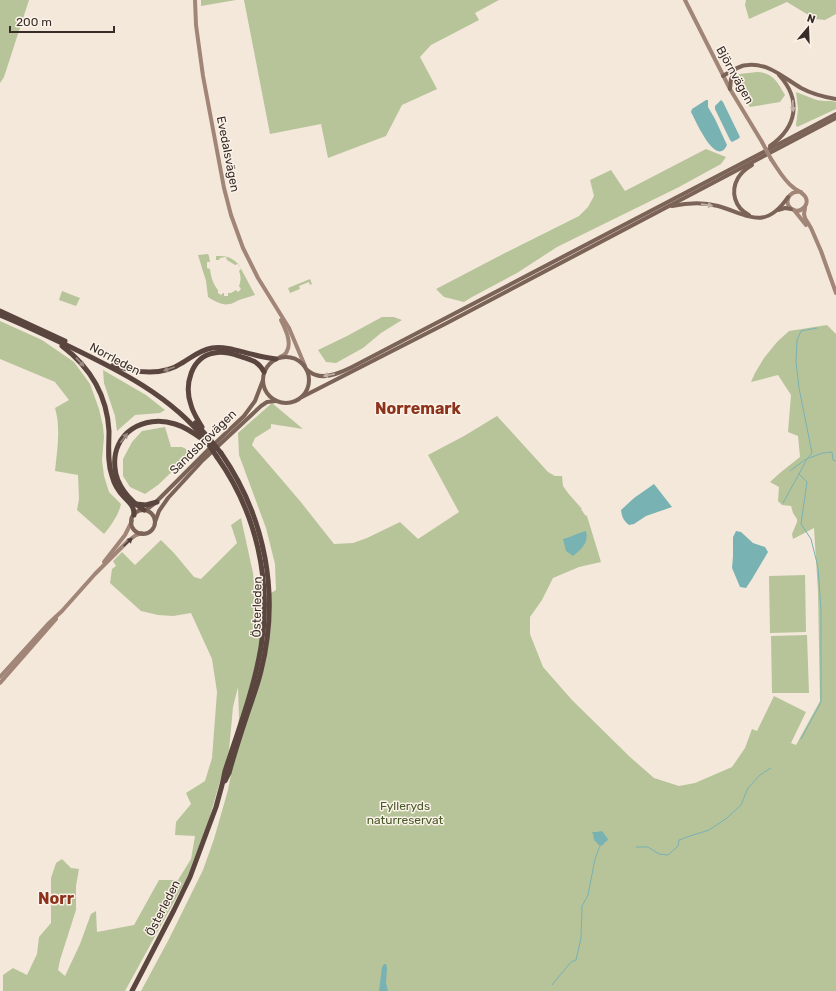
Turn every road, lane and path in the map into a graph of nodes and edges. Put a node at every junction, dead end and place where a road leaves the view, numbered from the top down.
1 (195, 0) edge
2 (685, 0) edge
3 (735, 70) junction
4 (776, 72) junction
5 (723, 76) junction
6 (730, 89) junction
7 (836, 99) edge
8 (836, 114) edge
9 (836, 118) edge
10 (764, 154) junction
11 (788, 183) junction
12 (801, 192) junction
13 (789, 196) junction
14 (668, 207) junction
15 (805, 207) junction
16 (792, 209) junction
17 (778, 210) junction
18 (753, 217) junction
19 (811, 231) junction
20 (836, 293) edge
21 (273, 303) junction
22 (0, 311) edge
23 (0, 315) edge
24 (50, 338) junction
25 (278, 358) junction
26 (113, 365) junction
27 (306, 368) junction
28 (264, 372) junction
29 (263, 380) junction
30 (302, 397) junction
31 (276, 400) junction
32 (207, 440) junction
33 (156, 502) junction
34 (134, 503) junction
35 (145, 510) junction
36 (134, 515) junction
37 (132, 521) junction
38 (155, 522) junction
39 (142, 533) junction
40 (95, 574) junction
41 (62, 611) junction
42 (0, 677) edge
43 (0, 683) edge
44 (132, 991) edge

1 - 21 street, Evedalsvägen
2 - 5 street, Björnvägen
3 - 4 main road
3 - 5 main road
3 - 6 main road
4 - 7 main road
4 -> 10 main road
5 - 6 street, Björnvägen
6 - 11 street, Björnvägen, bridge
8 - 10 main road
9 - 10 main road
10 - 14 main road
10 - 18 main road
10 -> 27 main road
11 - 12 street
11 - 13 street
12 - 13 street
12 - 15 street
13 - 16 street
13 - 17 main road
14 -> 18 main road
14 - 30 main road
15 - 16 street
15 - 19 street
16 - 17 main road
16 - 19 street
17 - 18 main road
19 - 20 street
21 - 25 street, Evedalsvägen
21 - 27 street, Evedalsvägen
22 - 26 highway, Norrleden
23 - 24 highway, Norrleden
24 - 32 highway, Norrleden
24 -> 36 highway
25 -> 26 highway
25 - 27 main road
25 - 28 main road
26 - 32 highway, Norrleden
27 - 30 main road
28 - 29 main road
28 - 32 highway
29 - 31 main road
29 - 33 main road, Sandsbrovägen
30 - 31 main road
31 - 38 main road, Sandsbrovägen
34 -> 32 highway
32 - 44 highway, Österleden, bridge
33 - 34 highway
33 - 35 main road, Sandsbrovägen
34 - 35 highway
35 - 36 main road
35 - 38 main road
36 - 37 main road
37 - 39 main road
37 - 40 street
38 - 39 main road
40 -> 39 street
40 - 41 street
41 - 42 street
41 - 43 street

